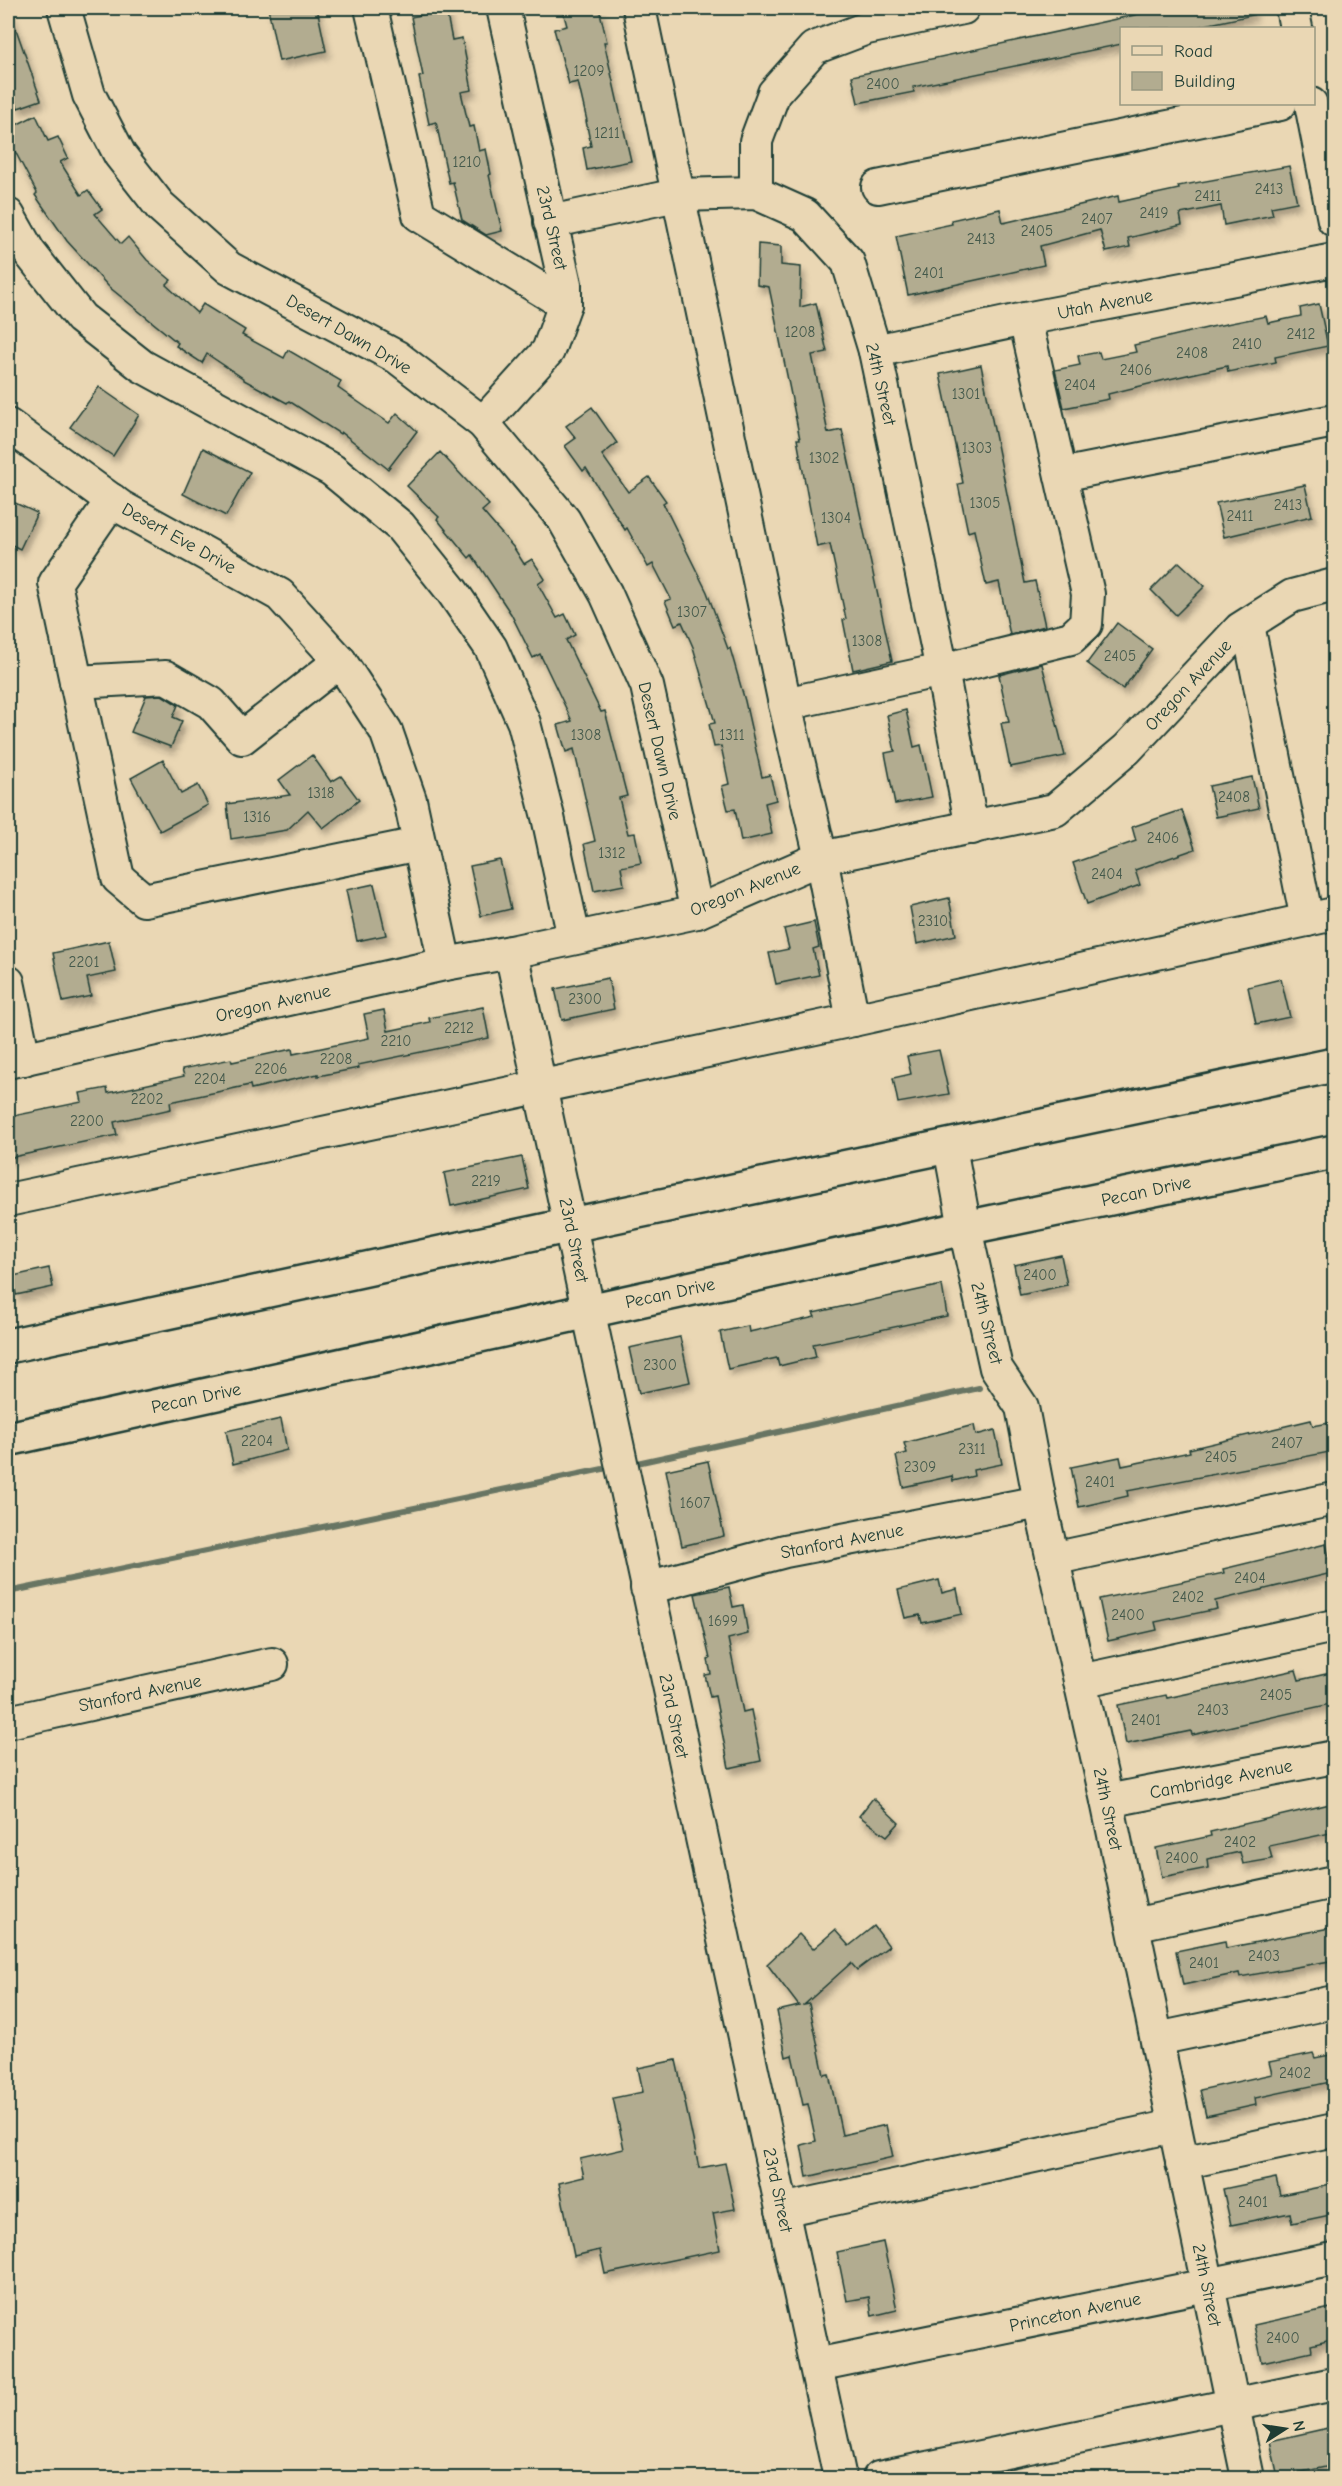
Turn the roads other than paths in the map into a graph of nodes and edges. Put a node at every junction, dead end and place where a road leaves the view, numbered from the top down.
1 (64, 8) edge
2 (371, 8) edge
3 (503, 8) edge
4 (639, 8) edge
5 (963, 8) edge
6 (1292, 8) edge
7 (1296, 27) edge
8 (1275, 105) edge
9 (1311, 105) edge
10 (878, 188) dead end
11 (756, 193) junction
12 (677, 195) junction
13 (8, 215) edge
14 (1335, 220) edge
15 (550, 222) junction
16 (1335, 260) edge
17 (565, 304) junction
18 (1025, 319) junction
19 (875, 351) junction
20 (1335, 421) edge
21 (483, 423) junction
22 (8, 425) edge
23 (1061, 475) junction
24 (112, 500) junction
25 (1335, 585) edge
26 (1248, 625) junction
27 (340, 661) junction
28 (942, 670) junction
29 (76, 682) junction
30 (784, 704) junction
31 (972, 828) junction
32 (419, 844) junction
33 (820, 858) junction
34 (697, 912) junction
35 (1321, 917) edge
36 (574, 938) junction
37 (511, 952) junction
38 (445, 964) junction
39 (8, 982) edge
40 (853, 1020) junction
41 (16, 1060) edge
42 (1335, 1065) edge
43 (540, 1087) junction
44 (950, 1147) junction
45 (1335, 1152) edge
46 (8, 1200) edge
47 (571, 1225) junction
48 (965, 1228) junction
49 (589, 1311) junction
50 (8, 1346) edge
51 (8, 1439) edge
52 (1335, 1498) edge
53 (1040, 1502) junction
54 (1052, 1559) junction
55 (647, 1587) junction
56 (1335, 1626) edge
57 (272, 1664) dead end
58 (1080, 1681) junction
59 (8, 1722) edge
60 (1335, 1757) edge
61 (1107, 1801) junction
62 (1335, 1882) edge
63 (1133, 1925) junction
64 (1335, 2002) edge
65 (1156, 2039) junction
66 (1174, 2126) junction
67 (1335, 2130) edge
68 (1182, 2163) junction
69 (782, 2210) junction
70 (1335, 2259) edge
71 (1207, 2285) junction
72 (816, 2365) junction
73 (1335, 2384) edge
74 (1233, 2406) junction
75 (840, 2478) edge
76 (879, 2478) edge
77 (1248, 2478) edge

1 - 21 street, Desert Dawn Drive
2 - 17 street
3 - 15 street, 23rd Street
4 - 12 street
5 - 11 street
6 - 7 street
8 - 10 street
9 - 14 street
11 - 12 street, 24th Street
11 - 19 street, 24th Street
12 - 15 street, 24th Street
12 - 30 street
13 - 36 street
15 - 17 street, 23rd Street
16 - 18 street, Utah Avenue
17 - 21 street, 23rd Street
18 - 19 street, Utah Avenue
18 - 23 street
19 - 28 street, 24th Street
20 - 23 street
21 - 34 street, Desert Dawn Drive
22 - 24 street, Desert Eve Drive
23 - 28 street
24 - 27 street, Desert Eve Drive
24 - 29 street
25 - 26 street, Oregon Avenue
26 - 31 street, Oregon Avenue
26 - 35 street
27 - 29 street
27 - 32 street, Desert Eve Drive
28 - 30 street
28 - 31 street, 24th Street
29 - 32 street
30 - 33 street
31 - 33 street, Oregon Avenue
32 - 38 street, Desert Eve Drive
33 - 34 street, Oregon Avenue
33 - 40 street
34 - 36 street, Oregon Avenue
35 - 40 street
36 - 37 street, Oregon Avenue
37 - 38 street, Oregon Avenue
37 - 43 street, 23rd Street
38 - 41 street, Oregon Avenue
39 - 41 street
40 - 43 street
42 - 44 main road
43 - 46 street
43 - 47 street, 23rd Street
44 - 47 main road
44 - 48 street, 24th Street
45 - 48 main road, Pecan Drive
47 - 49 street, 23rd Street
47 - 50 main road
48 - 49 main road, Pecan Drive
48 - 53 street, 24th Street
49 - 51 main road, Pecan Drive
49 - 55 street, 23rd Street
52 - 54 street
53 - 54 street, 24th Street
53 - 55 street, Stanford Avenue
54 - 58 street, 24th Street
55 - 69 street, 23rd Street
56 - 58 street
57 - 59 street, Stanford Avenue
58 - 61 street, 24th Street
60 - 61 street, Cambridge Avenue
61 - 63 street, 24th Street
62 - 63 street
63 - 65 street, 24th Street
64 - 65 street
65 - 66 street, 24th Street
66 - 68 street, 24th Street
66 - 69 street
67 - 68 street
68 - 71 street, 24th Street
69 - 72 street, 23rd Street
70 - 71 street, Princeton Avenue
71 - 72 street, Princeton Avenue
71 - 74 street, 24th Street
72 - 75 street, 23rd Street
73 - 74 street
74 - 76 street
74 - 77 street, 24th Street

